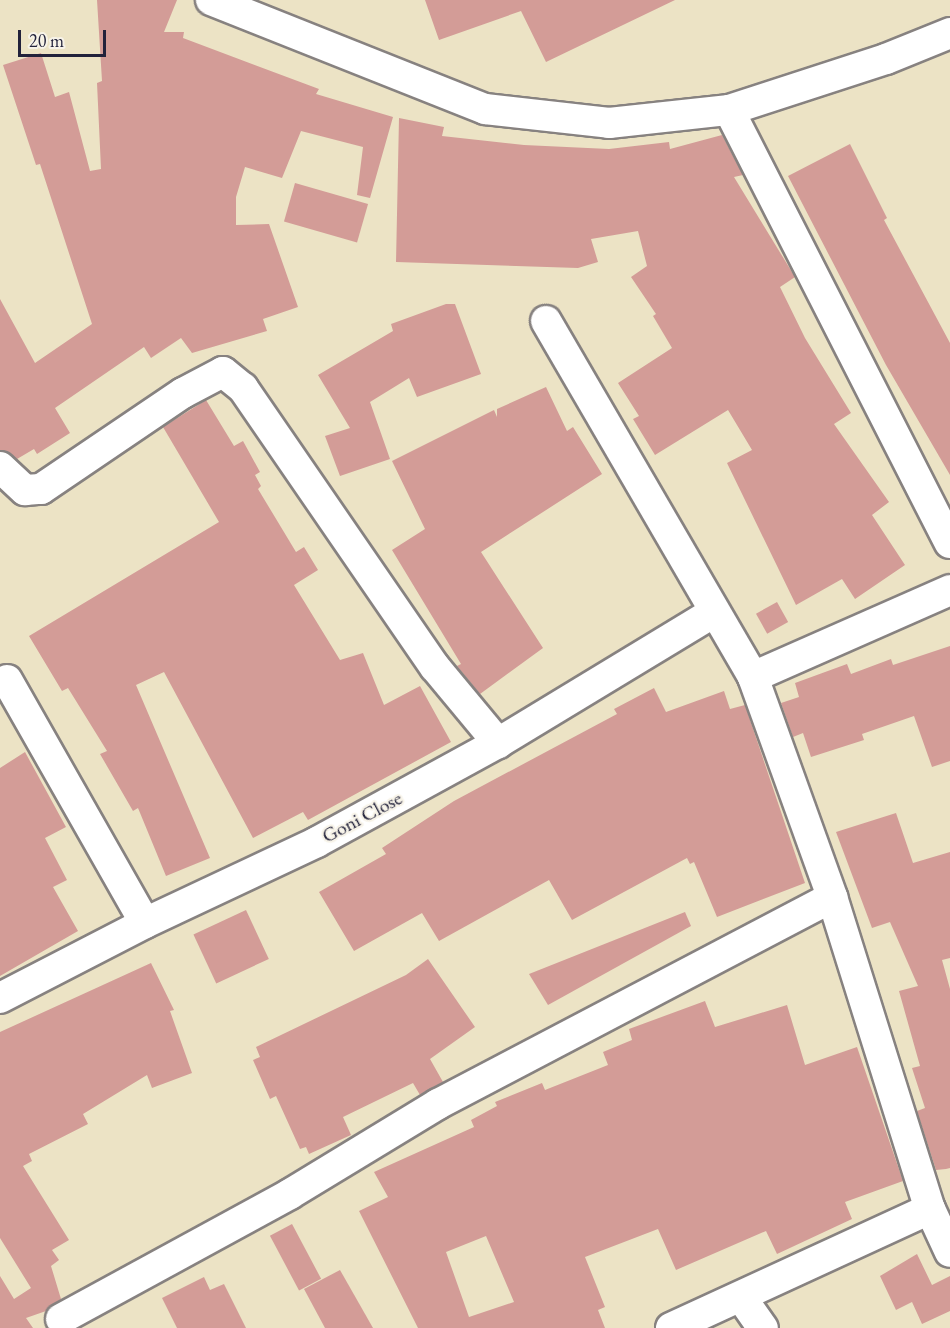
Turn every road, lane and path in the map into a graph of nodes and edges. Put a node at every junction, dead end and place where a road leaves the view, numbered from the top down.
1 (211, 0) edge
2 (950, 33) edge
3 (729, 110) junction
4 (546, 321) dead end
5 (0, 467) edge
6 (950, 543) edge
7 (950, 590) edge
8 (712, 613) junction
9 (753, 677) junction
10 (8, 680) dead end
11 (498, 743) junction
12 (832, 897) junction
13 (146, 923) junction
14 (0, 998) edge
15 (930, 1209) junction
16 (950, 1252) edge
17 (741, 1297) junction
18 (61, 1320) dead end
19 (671, 1328) edge
20 (763, 1328) edge

1 - 3 street
2 - 3 street
3 - 6 street
4 - 8 street
5 - 11 street
7 - 9 street
8 - 9 street
8 - 11 street, Goni Close
9 - 12 street
10 - 13 street
11 - 13 street, Goni Close
12 - 15 street
12 - 18 street
13 - 14 street, Goni Close
15 - 16 street
15 - 17 street
17 - 19 street
17 - 20 street

